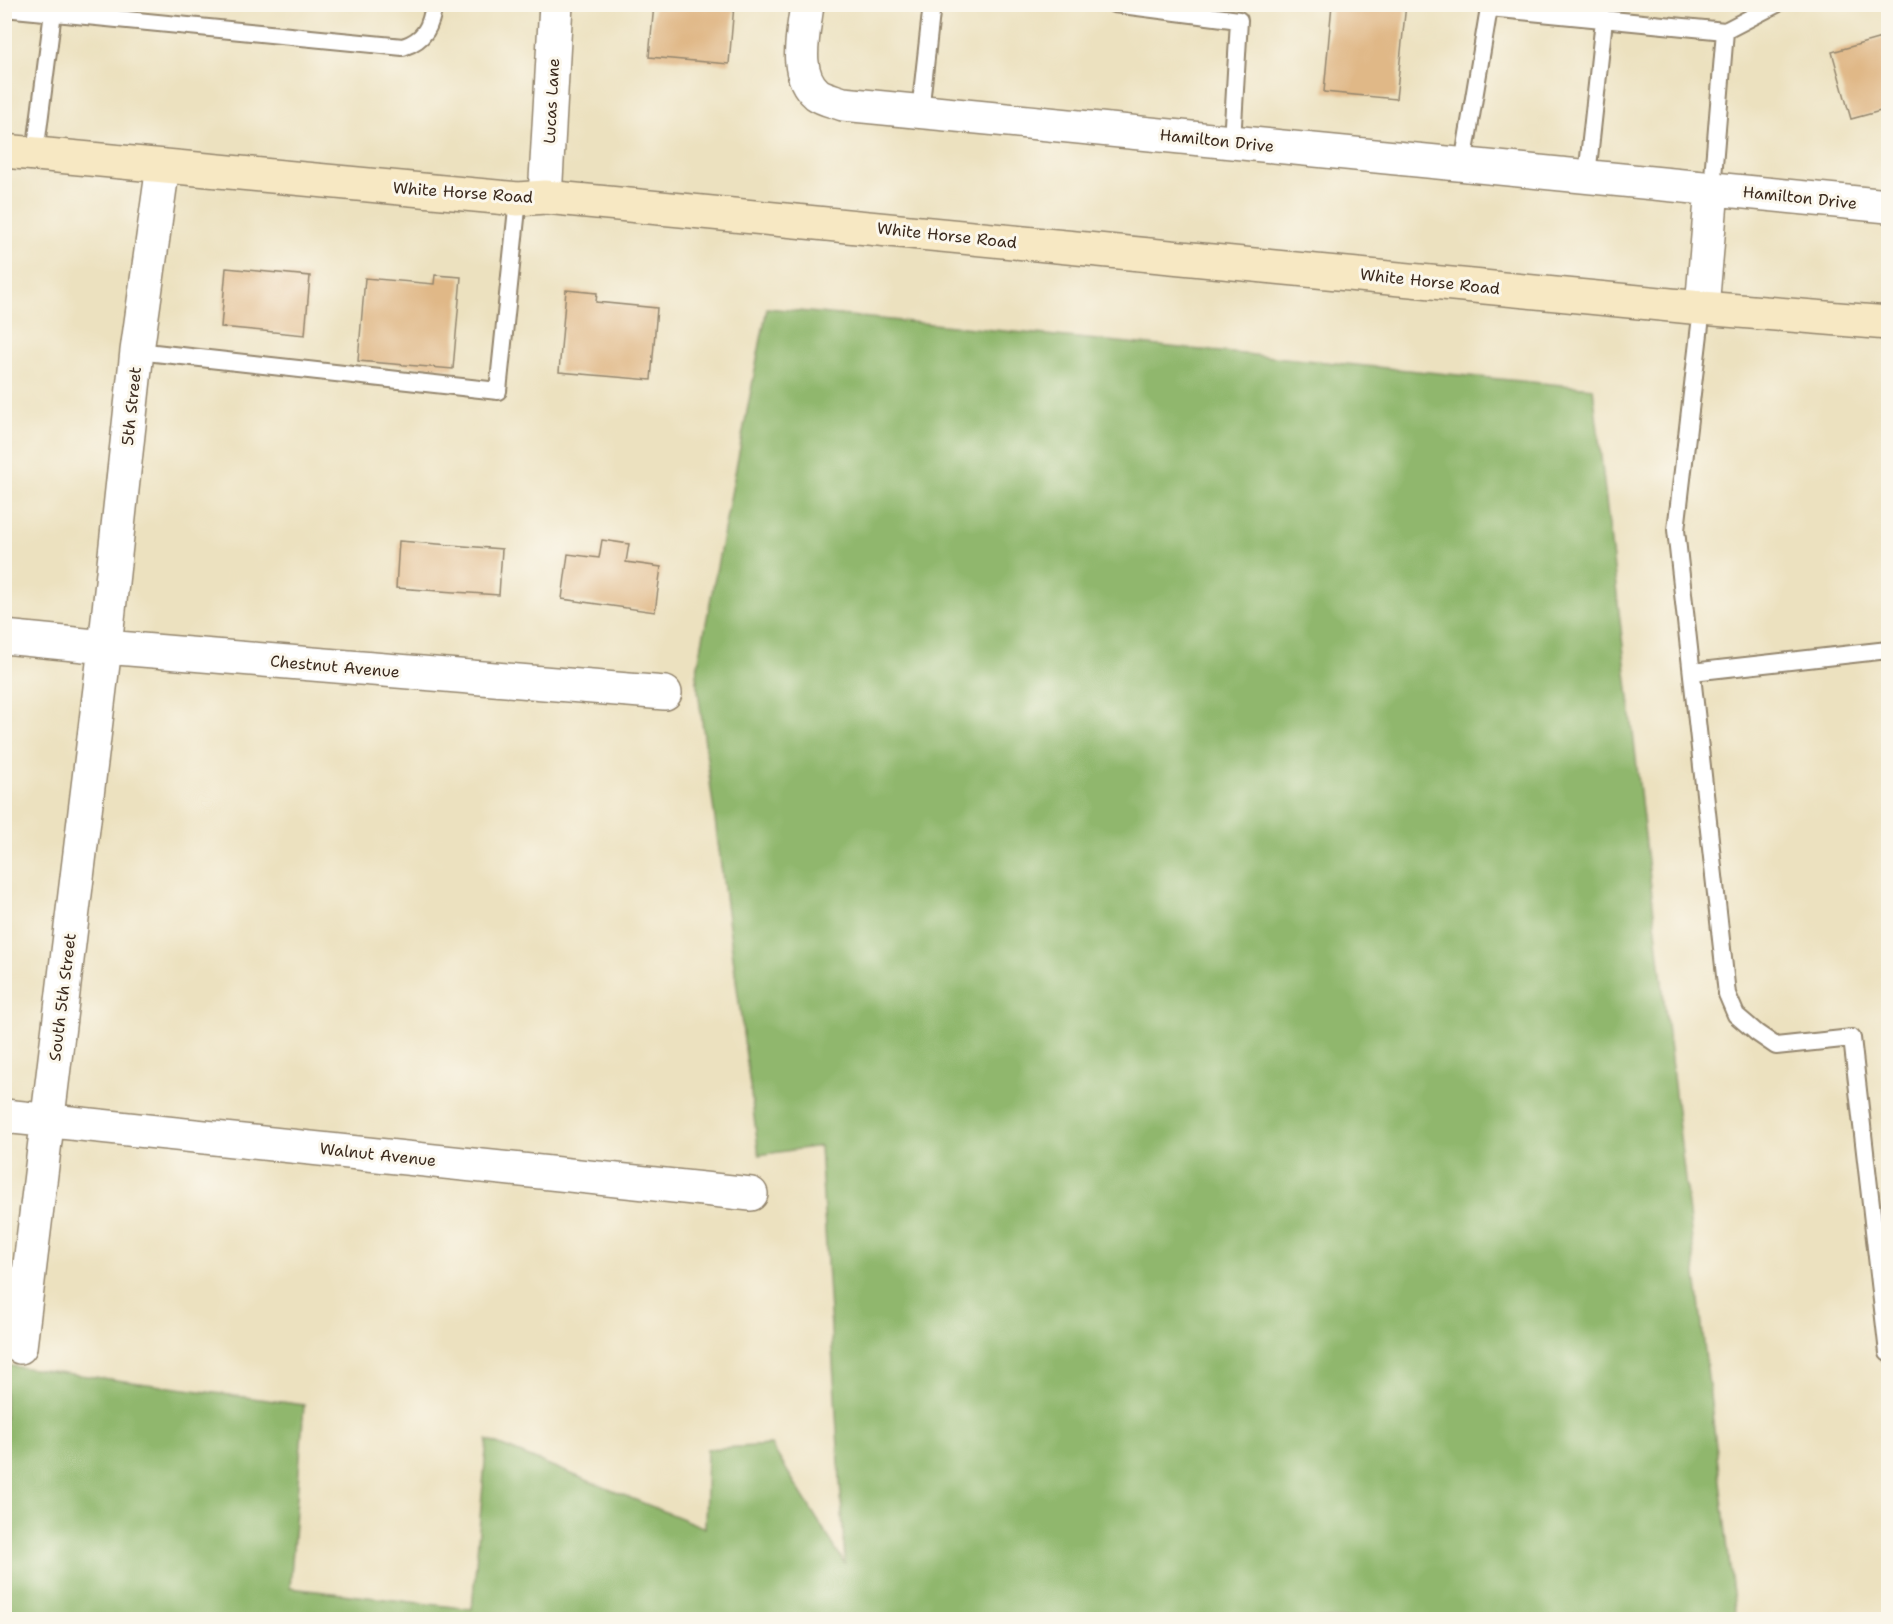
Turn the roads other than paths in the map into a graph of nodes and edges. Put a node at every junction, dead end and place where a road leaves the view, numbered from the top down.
1 (434, 4) edge
2 (556, 4) edge
3 (807, 4) edge
4 (932, 4) edge
5 (1114, 4) edge
6 (1777, 4) edge
7 (4, 8) edge
8 (53, 9) edge
9 (1604, 20) junction
10 (1725, 31) junction
11 (920, 112) junction
12 (1232, 142) junction
13 (20, 153) edge
14 (1463, 164) junction
15 (163, 166) junction
16 (1587, 176) junction
17 (1712, 189) junction
18 (532, 198) junction
19 (1888, 206) edge
20 (1702, 308) junction
21 (1888, 323) edge
22 (137, 351) junction
23 (4, 637) edge
24 (105, 648) junction
25 (1888, 651) edge
26 (1692, 672) junction
27 (665, 693) dead end
28 (4, 1116) edge
29 (48, 1119) junction
30 (751, 1194) dead end
31 (20, 1347) dead end
32 (1888, 1353) edge

1 - 8 lane
2 - 18 street, Lucas Lane
3 - 11 street, Hamilton Drive
4 - 11 lane
5 - 12 lane
6 - 10 lane
7 - 8 lane
8 - 13 lane
9 - 10 lane
9 - 14 lane
9 - 16 lane
10 - 17 lane
11 - 12 street, Hamilton Drive
12 - 14 street, Hamilton Drive
13 - 15 main road, White Horse Road
14 - 16 street, Hamilton Drive
15 - 18 main road, White Horse Road
15 - 22 street, 5th Street
16 - 17 street, Hamilton Drive
17 - 19 street, Hamilton Drive
17 - 20 street
18 - 20 main road, White Horse Road
18 - 22 lane
20 - 21 main road, White Horse Road
20 - 26 lane
22 - 24 street, 5th Street
23 - 24 street, Chestnut Avenue
24 - 27 street, Chestnut Avenue
24 - 29 street, South 5th Street
25 - 26 lane
26 - 32 lane
28 - 29 street, Walnut Avenue
29 - 30 street, Walnut Avenue
29 - 31 street, South 5th Street

